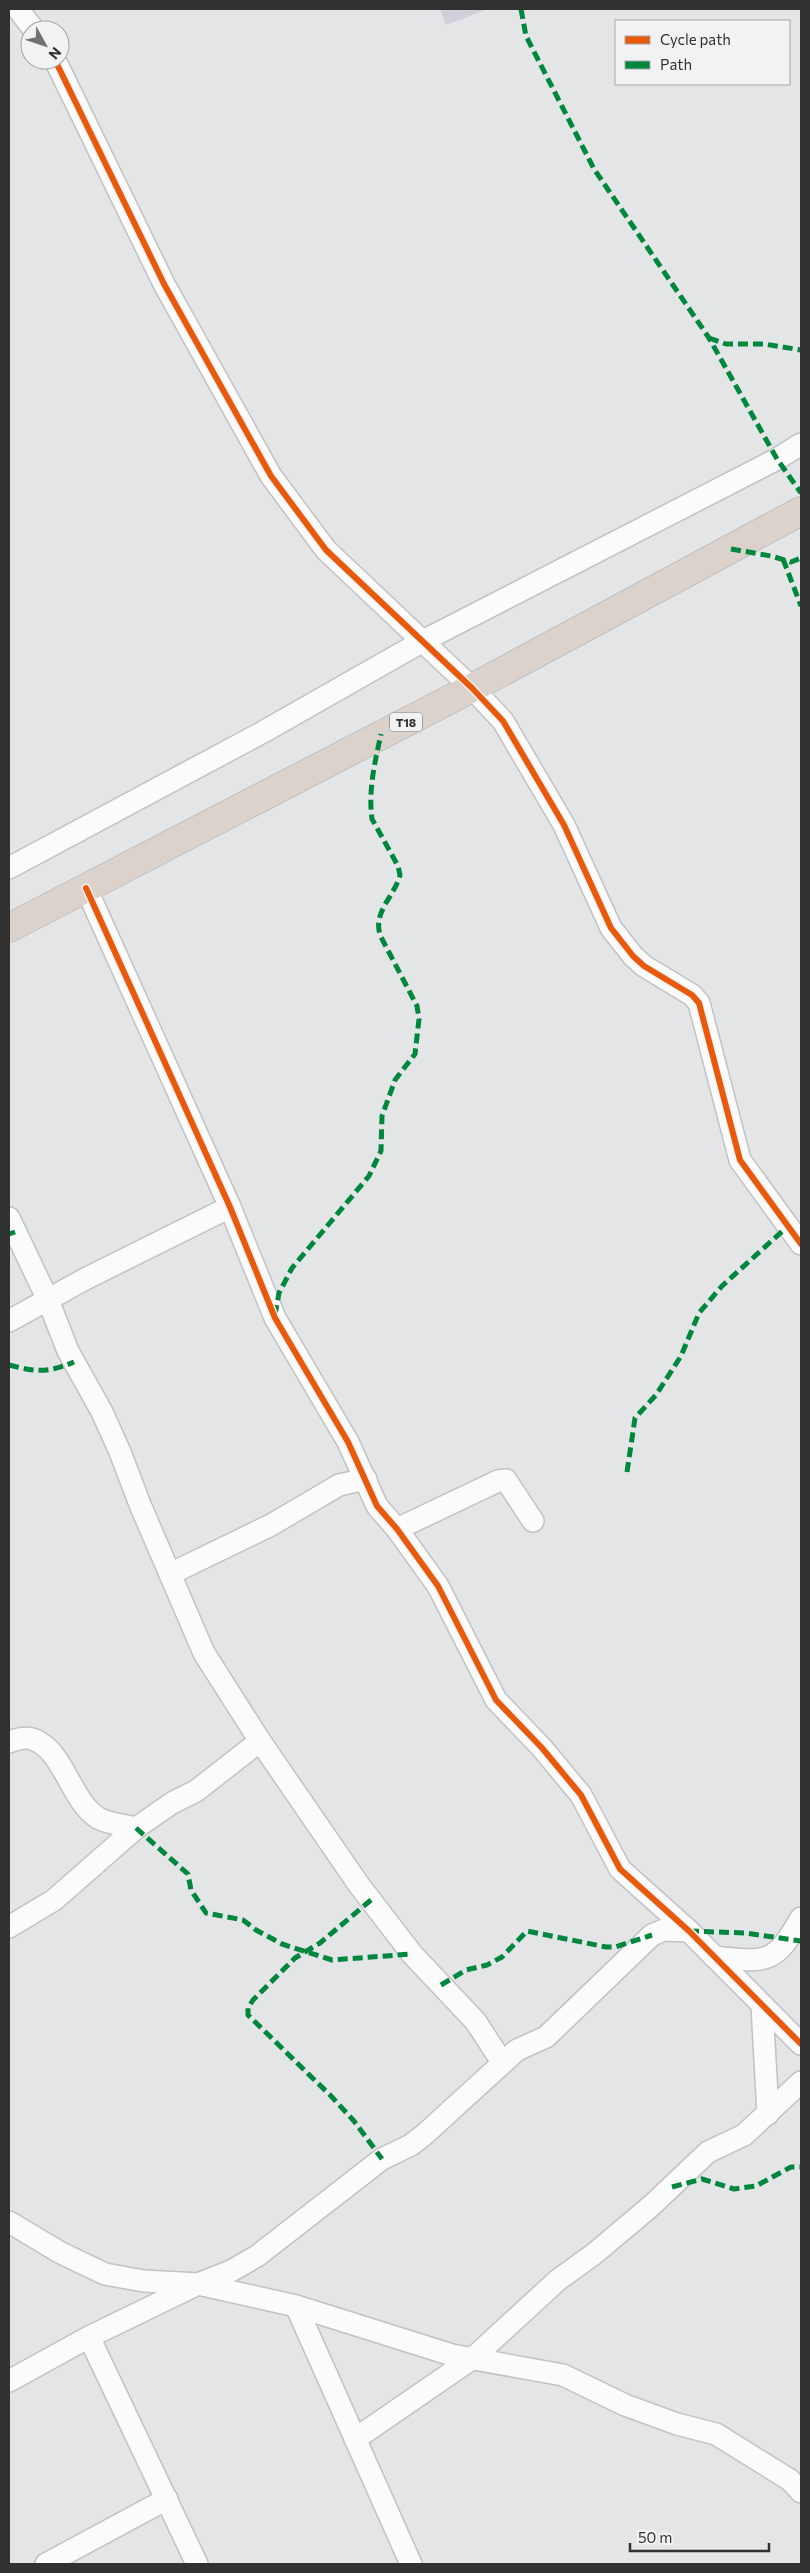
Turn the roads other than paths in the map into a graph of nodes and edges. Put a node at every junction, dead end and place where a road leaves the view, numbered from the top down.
1 (18, 9) edge
2 (26, 20) edge
3 (61, 70) edge
4 (801, 444) edge
5 (801, 511) edge
6 (423, 641) junction
7 (472, 688) junction
8 (9, 868) edge
9 (86, 888) junction
10 (9, 928) edge
11 (230, 1207) junction
12 (9, 1218) edge
13 (801, 1244) edge
14 (48, 1300) junction
15 (9, 1321) edge
16 (366, 1479) junction
17 (533, 1521) dead end
18 (397, 1528) junction
19 (170, 1574) junction
20 (260, 1741) junction
21 (9, 1742) edge
22 (136, 1828) junction
23 (801, 1918) edge
24 (9, 1927) edge
25 (689, 1931) junction
26 (714, 1957) junction
27 (762, 2006) junction
28 (801, 2044) edge
29 (502, 2062) junction
30 (801, 2082) edge
31 (768, 2114) junction
32 (9, 2222) edge
33 (198, 2284) junction
34 (296, 2306) junction
35 (89, 2337) junction
36 (473, 2358) junction
37 (9, 2381) edge
38 (355, 2439) junction
39 (801, 2492) edge
40 (167, 2499) junction
41 (46, 2564) edge
42 (197, 2564) edge
43 (411, 2564) edge

1 - 2 street
3 - 6 street
4 - 6 street
5 - 7 highway, T18
6 - 7 street
6 - 8 street
7 - 9 highway, T18
7 - 13 street
9 - 10 highway, T18
9 - 11 street
11 - 14 street
11 - 16 street
12 - 14 street
14 - 15 street
14 - 19 street
16 - 18 street
16 - 19 street
17 - 18 street
18 - 25 street
19 - 20 street
20 - 22 street
20 - 29 street
21 - 22 street
22 - 24 street
23 - 26 street
25 - 26 street
25 - 29 street
26 - 27 street
27 - 28 street
27 - 31 street
29 - 33 street
30 - 31 street
31 - 36 street
32 - 33 street
33 - 34 street
33 - 35 street
34 - 36 street
34 - 38 street
35 - 37 street
35 - 40 street
36 - 38 street
36 - 39 street
38 - 43 street
40 - 41 street
40 - 42 street

